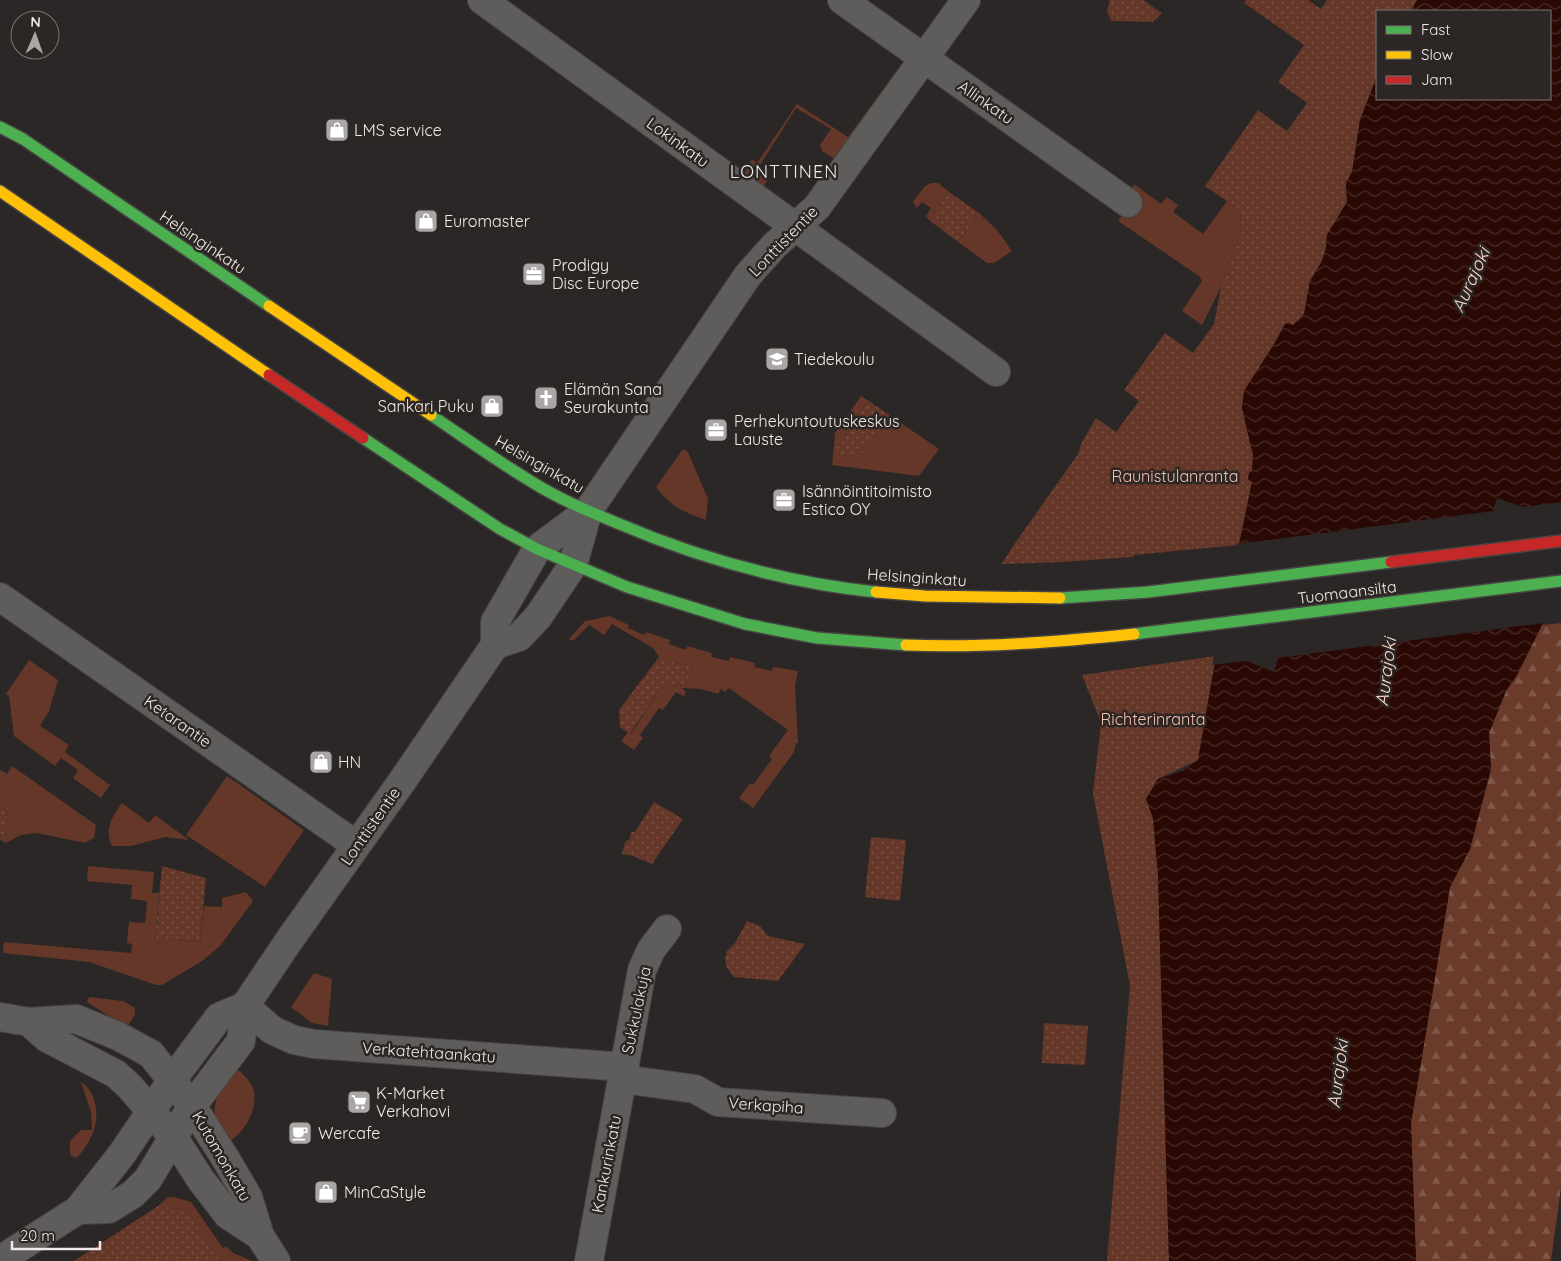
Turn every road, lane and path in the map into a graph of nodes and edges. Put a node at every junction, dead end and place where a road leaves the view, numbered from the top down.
1 (482, 0) edge
2 (842, 0) edge
3 (966, 0) edge
4 (924, 58) junction
5 (0, 127) edge
6 (0, 191) edge
7 (1128, 203) dead end
8 (795, 226) junction
9 (996, 372) dead end
10 (588, 510) junction
11 (1561, 541) edge
12 (537, 549) junction
13 (573, 565) junction
14 (1561, 581) edge
15 (1148, 592) joint
16 (0, 597) edge
17 (495, 645) junction
18 (356, 845) junction
19 (667, 929) dead end
20 (245, 1006) junction
21 (0, 1017) edge
22 (29, 1022) junction
23 (624, 1073) junction
24 (172, 1080) junction
25 (192, 1106) junction
26 (150, 1112) junction
27 (882, 1113) dead end
28 (174, 1138) junction
29 (78, 1210) junction
30 (260, 1236) junction
31 (0, 1260) edge
32 (276, 1261) edge
33 (589, 1261) edge

1 - 8 street, Lokinkatu
2 - 4 street, Allinkatu
3 - 4 street, Lonttistentie
4 - 7 street, Allinkatu
4 - 8 street, Lonttistentie
5 - 10 main road, Helsinginkatu
6 - 12 main road
8 - 9 street, Lokinkatu
8 - 10 street, Lonttistentie
10 - 12 street, Lonttistentie
10 - 13 street, Lonttistentie
10 - 15 main road, Helsinginkatu
11 - 15 main road, Tuomaansilta
12 - 13 main road
12 - 17 street, Lonttistentie
13 - 14 main road, Tuomaansilta
13 - 17 street, Lonttistentie
16 - 18 street, Ketarantie
17 - 18 street, Lonttistentie
18 - 20 street, Lonttistentie
19 - 23 street, Sukkulakuja
20 - 23 street, Verkatehtaankatu
20 - 24 street
20 - 25 street, Lonttistentie
21 - 22 street
22 - 24 street
22 - 26 street
23 - 27 street, Verkapiha
23 - 33 street, Kankurinkatu
24 - 25 street, Kutomonkatu
24 - 26 street
25 - 28 street, Lonttistentie
25 - 30 street, Kutomonkatu
26 - 28 street, Kutomonkatu
26 - 29 street
28 - 29 street, Lonttistentie
28 - 30 street, Kutomonkatu
29 - 31 street
30 - 32 street, Kutomonkatu

